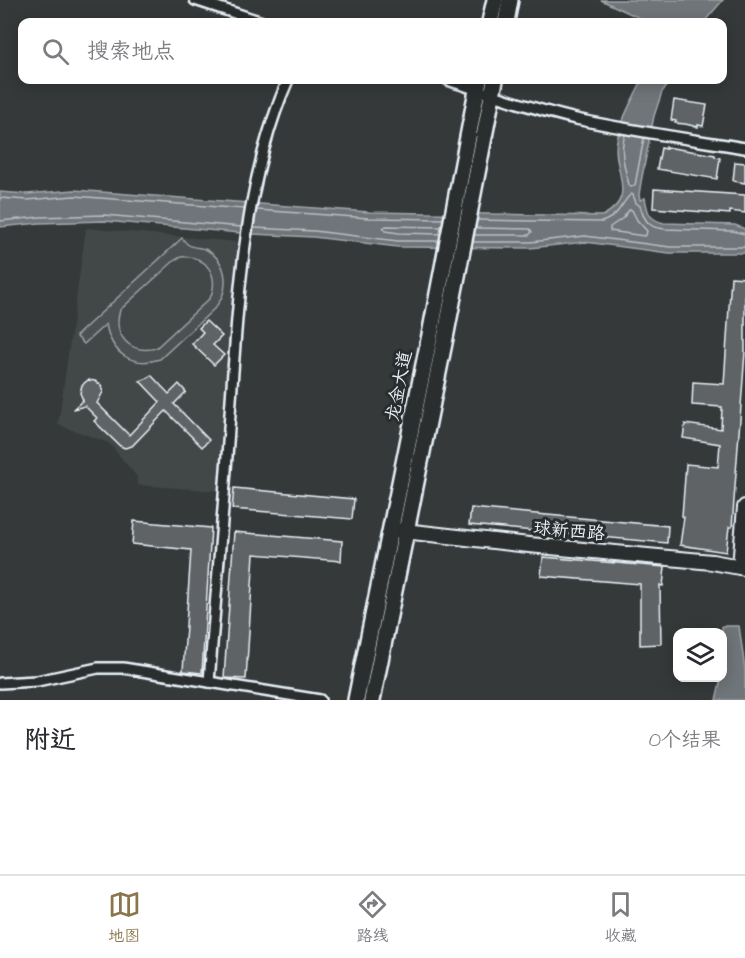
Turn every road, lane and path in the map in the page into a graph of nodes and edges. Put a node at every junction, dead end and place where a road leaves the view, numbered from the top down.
1 (195, 0) edge
2 (495, 0) edge
3 (510, 0) edge
4 (250, 18) edge
5 (491, 18) edge
6 (507, 18) edge
7 (286, 84) edge
8 (486, 86) edge
9 (745, 148) edge
10 (745, 507) edge
11 (398, 531) junction
12 (743, 568) edge
13 (209, 682) junction
14 (0, 683) edge
15 (320, 700) edge
16 (356, 700) edge
17 (372, 700) edge

1 - 4 street
2 - 5 main road
3 - 6 main road
7 - 13 street
8 - 9 street
8 - 11 main road, 龙金大道
10 - 12 street
11 - 12 street, 球新西路
11 - 16 main road, 龙金大道
11 - 17 main road, 龙金大道
13 - 14 street
13 - 15 street

